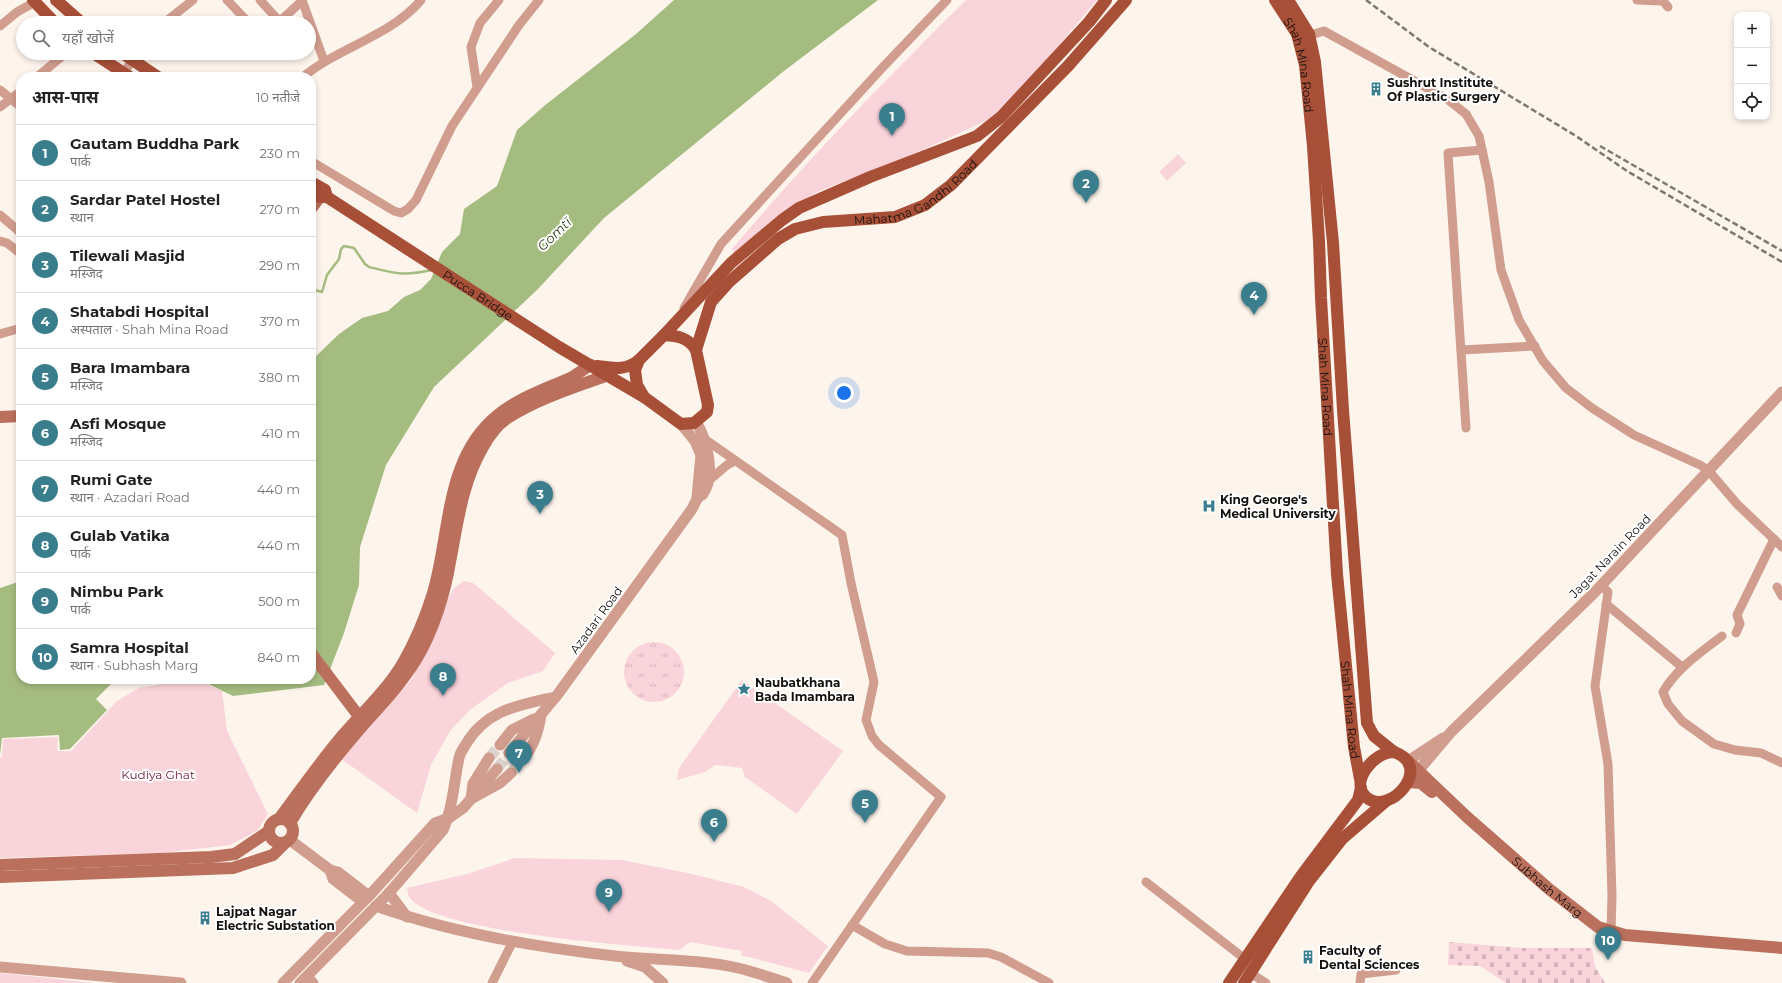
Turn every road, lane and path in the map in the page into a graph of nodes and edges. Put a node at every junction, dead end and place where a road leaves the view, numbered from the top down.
1 (56, 0) edge
2 (193, 0) edge
3 (227, 0) edge
4 (260, 0) edge
5 (421, 0) edge
6 (499, 0) edge
7 (538, 0) edge
8 (947, 0) edge
9 (1106, 0) edge
10 (1126, 0) edge
11 (1275, 0) edge
12 (1288, 0) edge
13 (1637, 0) edge
14 (34, 1) edge
15 (298, 2) edge
16 (1668, 7) dead end
17 (48, 16) edge
18 (74, 16) edge
19 (173, 16) edge
20 (242, 16) edge
21 (274, 16) edge
22 (285, 16) edge
23 (304, 16) edge
24 (0, 26) edge
25 (1304, 36) junction
26 (316, 43) edge
27 (58, 60) edge
28 (104, 60) edge
29 (134, 60) edge
30 (138, 60) edge
31 (324, 61) junction
32 (43, 72) edge
33 (122, 72) edge
34 (128, 72) edge
35 (152, 72) edge
36 (310, 72) edge
37 (477, 87) junction
38 (0, 90) edge
39 (16, 94) edge
40 (11, 98) junction
41 (16, 102) edge
42 (0, 107) edge
43 (977, 136) junction
44 (988, 147) junction
45 (1482, 150) junction
46 (316, 164) edge
47 (317, 199) edge
48 (813, 202) junction
49 (0, 215) edge
50 (823, 222) junction
51 (16, 229) edge
52 (0, 241) edge
53 (16, 250) edge
54 (1335, 291) junction
55 (1321, 292) junction
56 (679, 318) junction
57 (16, 329) edge
58 (1, 331) edge
59 (664, 335) junction
60 (1534, 346) junction
61 (696, 350) junction
62 (1461, 350) junction
63 (639, 360) junction
64 (592, 365) junction
65 (608, 375) junction
66 (1782, 392) edge
67 (644, 397) junction
68 (1343, 410) junction
69 (1328, 411) junction
70 (16, 416) edge
71 (0, 417) edge
72 (696, 422) junction
73 (681, 424) junction
74 (1466, 428) dead end
75 (706, 440) junction
76 (735, 461) junction
77 (1708, 470) junction
78 (707, 482) junction
79 (1349, 485) junction
80 (1332, 487) junction
81 (697, 498) junction
82 (1774, 539) junction
83 (1782, 547) edge
84 (446, 557) junction
85 (1601, 585) junction
86 (1777, 587) dead end
87 (1782, 596) edge
88 (1606, 604) junction
89 (1359, 628) junction
90 (1342, 630) junction
91 (1736, 633) dead end
92 (1722, 636) dead end
93 (316, 660) edge
94 (1682, 667) junction
95 (555, 697) junction
96 (541, 715) junction
97 (361, 720) junction
98 (1451, 732) junction
99 (500, 745) tunnel mouth
100 (1394, 752) junction
101 (509, 753) tunnel mouth
102 (489, 758) tunnel mouth
103 (522, 760) tunnel mouth
104 (1408, 761) junction
105 (1782, 763) edge
106 (496, 769) tunnel mouth
107 (1418, 771) junction
108 (511, 773) tunnel mouth
109 (1408, 782) junction
110 (1360, 784) junction
111 (471, 799) junction
112 (1385, 802) junction
113 (1467, 817) junction
114 (449, 818) junction
115 (285, 821) junction
116 (269, 831) junction
117 (288, 841) junction
118 (0, 865) edge
119 (0, 877) edge
120 (1146, 882) dead end
121 (388, 893) junction
122 (366, 899) junction
123 (376, 906) junction
124 (1286, 908) junction
125 (407, 917) junction
126 (852, 925) junction
127 (1611, 931) junction
128 (513, 941) junction
129 (1782, 948) edge
130 (614, 956) junction
131 (1245, 959) junction
132 (0, 967) edge
133 (1396, 970) dead end
134 (1247, 978) edge
135 (308, 981) edge
136 (181, 983) edge
137 (283, 983) edge
138 (492, 983) edge
139 (663, 983) edge
140 (787, 983) edge
141 (812, 983) edge
142 (1049, 983) edge
143 (1229, 983) edge
144 (1266, 983) edge
145 (1360, 983) edge

1 - 18 main road
2 - 19 street
3 - 20 street
4 - 21 street
5 - 31 street
6 - 37 street
7 - 37 street
8 - 56 street
9 - 43 main road, Mahatma Gandhi Road
10 - 44 main road, Mahatma Gandhi Road
11 - 25 main road, Shah Mina Road
12 - 25 main road, Shah Mina Road
13 - 16 street
14 - 17 main road
14 - 24 street
15 - 22 street
15 - 23 street
25 - 45 street
25 - 54 main road, Shah Mina Road
25 - 55 main road, Shah Mina Road
26 - 31 street
27 - 32 street
28 - 33 main road
29 - 34 street
30 - 35 main road
31 - 36 street
37 - 46 street
38 - 40 street
39 - 40 street
40 - 41 street
40 - 42 street
43 - 44 main road
43 - 48 main road, Mahatma Gandhi Road
44 - 50 main road, Mahatma Gandhi Road
45 - 60 street
45 - 62 street
47 - 64 main road, Pucca Bridge
48 - 50 main road
48 - 56 main road, Mahatma Gandhi Road
49 - 51 street
50 - 61 main road, Mahatma Gandhi Road
52 - 53 street
54 - 55 main road
54 - 68 main road, Shah Mina Road
55 - 69 main road, Shah Mina Road
56 - 59 main road, Mahatma Gandhi Road
57 - 58 street
59 - 61 main road
59 - 63 main road
60 - 62 street
60 - 77 street
61 - 72 main road
62 - 74 street
63 - 64 main road
63 - 67 main road
64 - 65 main road, Pucca Bridge
64 - 84 main road
65 - 67 main road, Pucca Bridge
65 - 84 main road
66 - 77 street, Jagat Narain Road
67 - 73 main road
68 - 69 main road
68 - 79 main road, Shah Mina Road
69 - 80 main road, Shah Mina Road
70 - 71 main road
72 - 73 main road
72 - 75 street
73 - 81 street
75 - 76 street
75 - 78 street
76 - 78 street
76 - 126 street
77 - 82 street
77 - 85 street, Jagat Narain Road
78 - 81 street, Azadari Road
79 - 80 main road
79 - 89 main road, Shah Mina Road
80 - 90 main road, Shah Mina Road
81 - 95 street, Azadari Road
82 - 83 street
82 - 91 street
84 - 97 main road
85 - 88 street
85 - 98 street, Jagat Narain Road
86 - 87 street
88 - 94 street
88 - 127 street
89 - 90 main road
89 - 100 main road, Shah Mina Road
90 - 110 main road, Shah Mina Road
92 - 94 street
93 - 97 main road
94 - 105 street
95 - 96 street, Azadari Road
95 - 114 street
96 - 99 street
96 - 101 street
96 - 103 street, Azadari Road
97 - 115 main road
98 - 104 street, Jagat Narain Road
98 - 107 street, Jagat Narain Road
100 - 104 main road
100 - 110 main road
102 - 111 street
104 - 107 main road, Subhash Marg
104 - 109 main road
106 - 111 street
107 - 109 street, Jagat Narain Road
107 - 113 main road, Subhash Marg
108 - 111 street
109 - 112 main road
109 - 113 main road, Subhash Marg
110 - 112 main road
110 - 124 main road
111 - 114 street
112 - 124 main road
113 - 127 main road, Subhash Marg
114 - 121 street
114 - 122 street
115 - 116 main road
115 - 117 main road
116 - 117 main road
116 - 118 main road
117 - 119 main road
117 - 122 street
120 - 131 street
121 - 123 street
121 - 125 street
122 - 137 street
123 - 125 street
123 - 135 street
124 - 131 main road
124 - 134 main road
125 - 128 street
126 - 141 street
126 - 142 street
127 - 129 main road, Subhash Marg
128 - 130 street
128 - 138 street
130 - 139 street
130 - 140 street
131 - 143 main road
132 - 136 street
133 - 145 street
134 - 144 street

